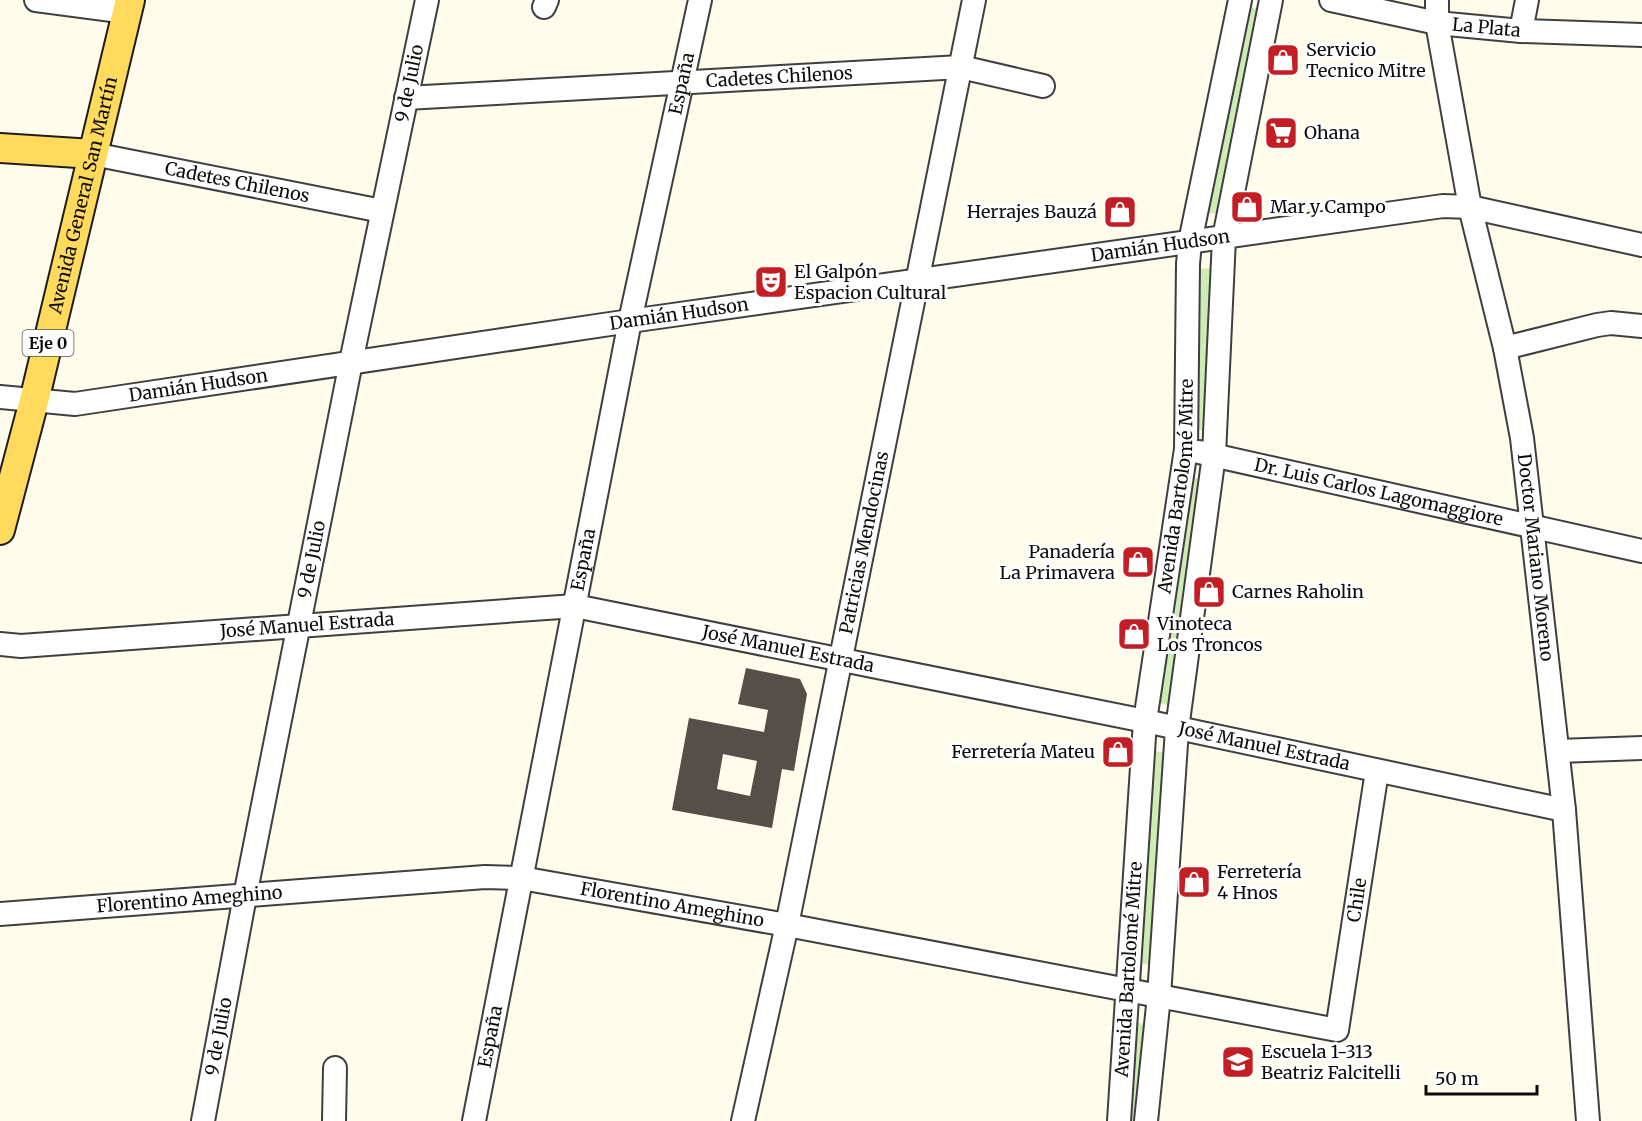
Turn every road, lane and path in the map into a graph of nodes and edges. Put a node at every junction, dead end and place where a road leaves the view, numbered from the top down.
1 (36, 0) edge
2 (427, 0) edge
3 (700, 0) edge
4 (974, 0) edge
5 (1240, 0) edge
6 (1271, 0) edge
7 (1331, 0) edge
8 (1437, 0) edge
9 (1527, 0) edge
10 (128, 6) edge
11 (1437, 23) junction
12 (1521, 31) junction
13 (1642, 35) edge
14 (961, 67) junction
15 (681, 82) junction
16 (1042, 86) dead end
17 (406, 98) junction
18 (0, 148) edge
19 (93, 154) junction
20 (1470, 207) junction
21 (382, 211) junction
22 (1224, 238) junction
23 (1190, 242) junction
24 (1642, 245) edge
25 (916, 282) junction
26 (630, 321) junction
27 (1642, 326) edge
28 (1505, 348) junction
29 (351, 362) junction
30 (0, 397) edge
31 (34, 401) junction
32 (1186, 449) junction
33 (1214, 455) junction
34 (1534, 528) junction
35 (0, 530) edge
36 (1642, 551) edge
37 (575, 606) junction
38 (300, 626) junction
39 (0, 644) edge
40 (841, 659) junction
41 (1145, 722) junction
42 (1177, 729) junction
43 (1642, 748) edge
44 (1558, 751) junction
45 (1377, 771) junction
46 (1564, 810) junction
47 (522, 878) junction
48 (245, 896) junction
49 (0, 914) edge
50 (787, 925) junction
51 (1129, 990) junction
52 (1159, 996) junction
53 (1337, 1030) joint
54 (336, 1068) dead end
55 (203, 1121) edge
56 (334, 1121) edge
57 (474, 1121) edge
58 (743, 1121) edge
59 (1119, 1121) edge
60 (1146, 1121) edge
61 (1588, 1121) edge

1 - 10 street
2 - 17 street, 9 de Julio
3 - 15 street, España
4 - 14 street, Patricias Mendocinas
5 - 23 street, Avenida Bartolomé Mitre
6 - 22 street, Avenida Bartolomé Mitre
7 - 11 street, La Plata
8 - 11 street, Doctor Mariano Moreno
9 - 12 street
10 - 19 main road, Avenida General San Martín / Eje 0
11 - 12 street, La Plata
11 - 20 street, Doctor Mariano Moreno
12 - 13 street, La Plata
14 - 15 street, Cadetes Chilenos
14 - 16 street, Cadetes Chilenos
14 - 25 street, Patricias Mendocinas
15 - 17 street, Cadetes Chilenos
15 - 26 street, España
17 - 21 street, 9 de Julio
18 - 19 main road
19 - 21 street, Cadetes Chilenos
19 - 31 main road, Avenida General San Martín / Eje 0
20 - 22 street, Damián Hudson
20 - 24 street, Damián Hudson
20 - 28 street, Doctor Mariano Moreno
21 - 29 street, 9 de Julio
22 - 23 street, Damián Hudson
22 - 33 street, Avenida Bartolomé Mitre
23 - 25 street, Damián Hudson
23 - 32 street, Avenida Bartolomé Mitre
25 - 26 street, Damián Hudson
25 - 40 street, Patricias Mendocinas
26 - 29 street, Damián Hudson
26 - 37 street, España
27 - 28 street
28 - 34 street, Doctor Mariano Moreno
29 - 31 street, Damián Hudson
29 - 38 street, 9 de Julio
30 - 31 street, Damián Hudson
31 - 35 main road, Avenida General San Martín / Eje 0
32 - 33 street, Dr. Luis Carlos Lagomaggiore
32 - 41 street, Avenida Bartolomé Mitre
33 - 34 street, Dr. Luis Carlos Lagomaggiore
33 - 42 street, Avenida Bartolomé Mitre
34 - 36 street, Dr. Luis Carlos Lagomaggiore
34 - 44 street, Doctor Mariano Moreno
37 - 38 street, José Manuel Estrada
37 - 40 street, José Manuel Estrada
37 - 47 street, España
38 - 39 street, José Manuel Estrada
38 - 48 street, 9 de Julio
40 - 41 street, José Manuel Estrada
40 - 50 street, Patricias Mendocinas
41 - 42 street, José Manuel Estrada
41 - 51 street, Avenida Bartolomé Mitre
42 - 45 street, José Manuel Estrada
42 - 52 street, Avenida Bartolomé Mitre
43 - 44 street
44 - 46 street, Doctor Mariano Moreno
45 - 46 street, José Manuel Estrada
45 - 53 street, Chile
46 - 61 street, Doctor Mariano Moreno
47 - 48 street, Florentino Ameghino
47 - 50 street, Florentino Ameghino
47 - 57 street, España
48 - 49 street, Florentino Ameghino
48 - 55 street, 9 de Julio
50 - 51 street, Florentino Ameghino
50 - 58 street, Patricias Mendocinas
51 - 52 street, Florentino Ameghino
51 - 59 street, Avenida Bartolomé Mitre
52 - 53 street, Florentino Ameghino
52 - 60 street, Avenida Bartolomé Mitre
54 - 56 street

